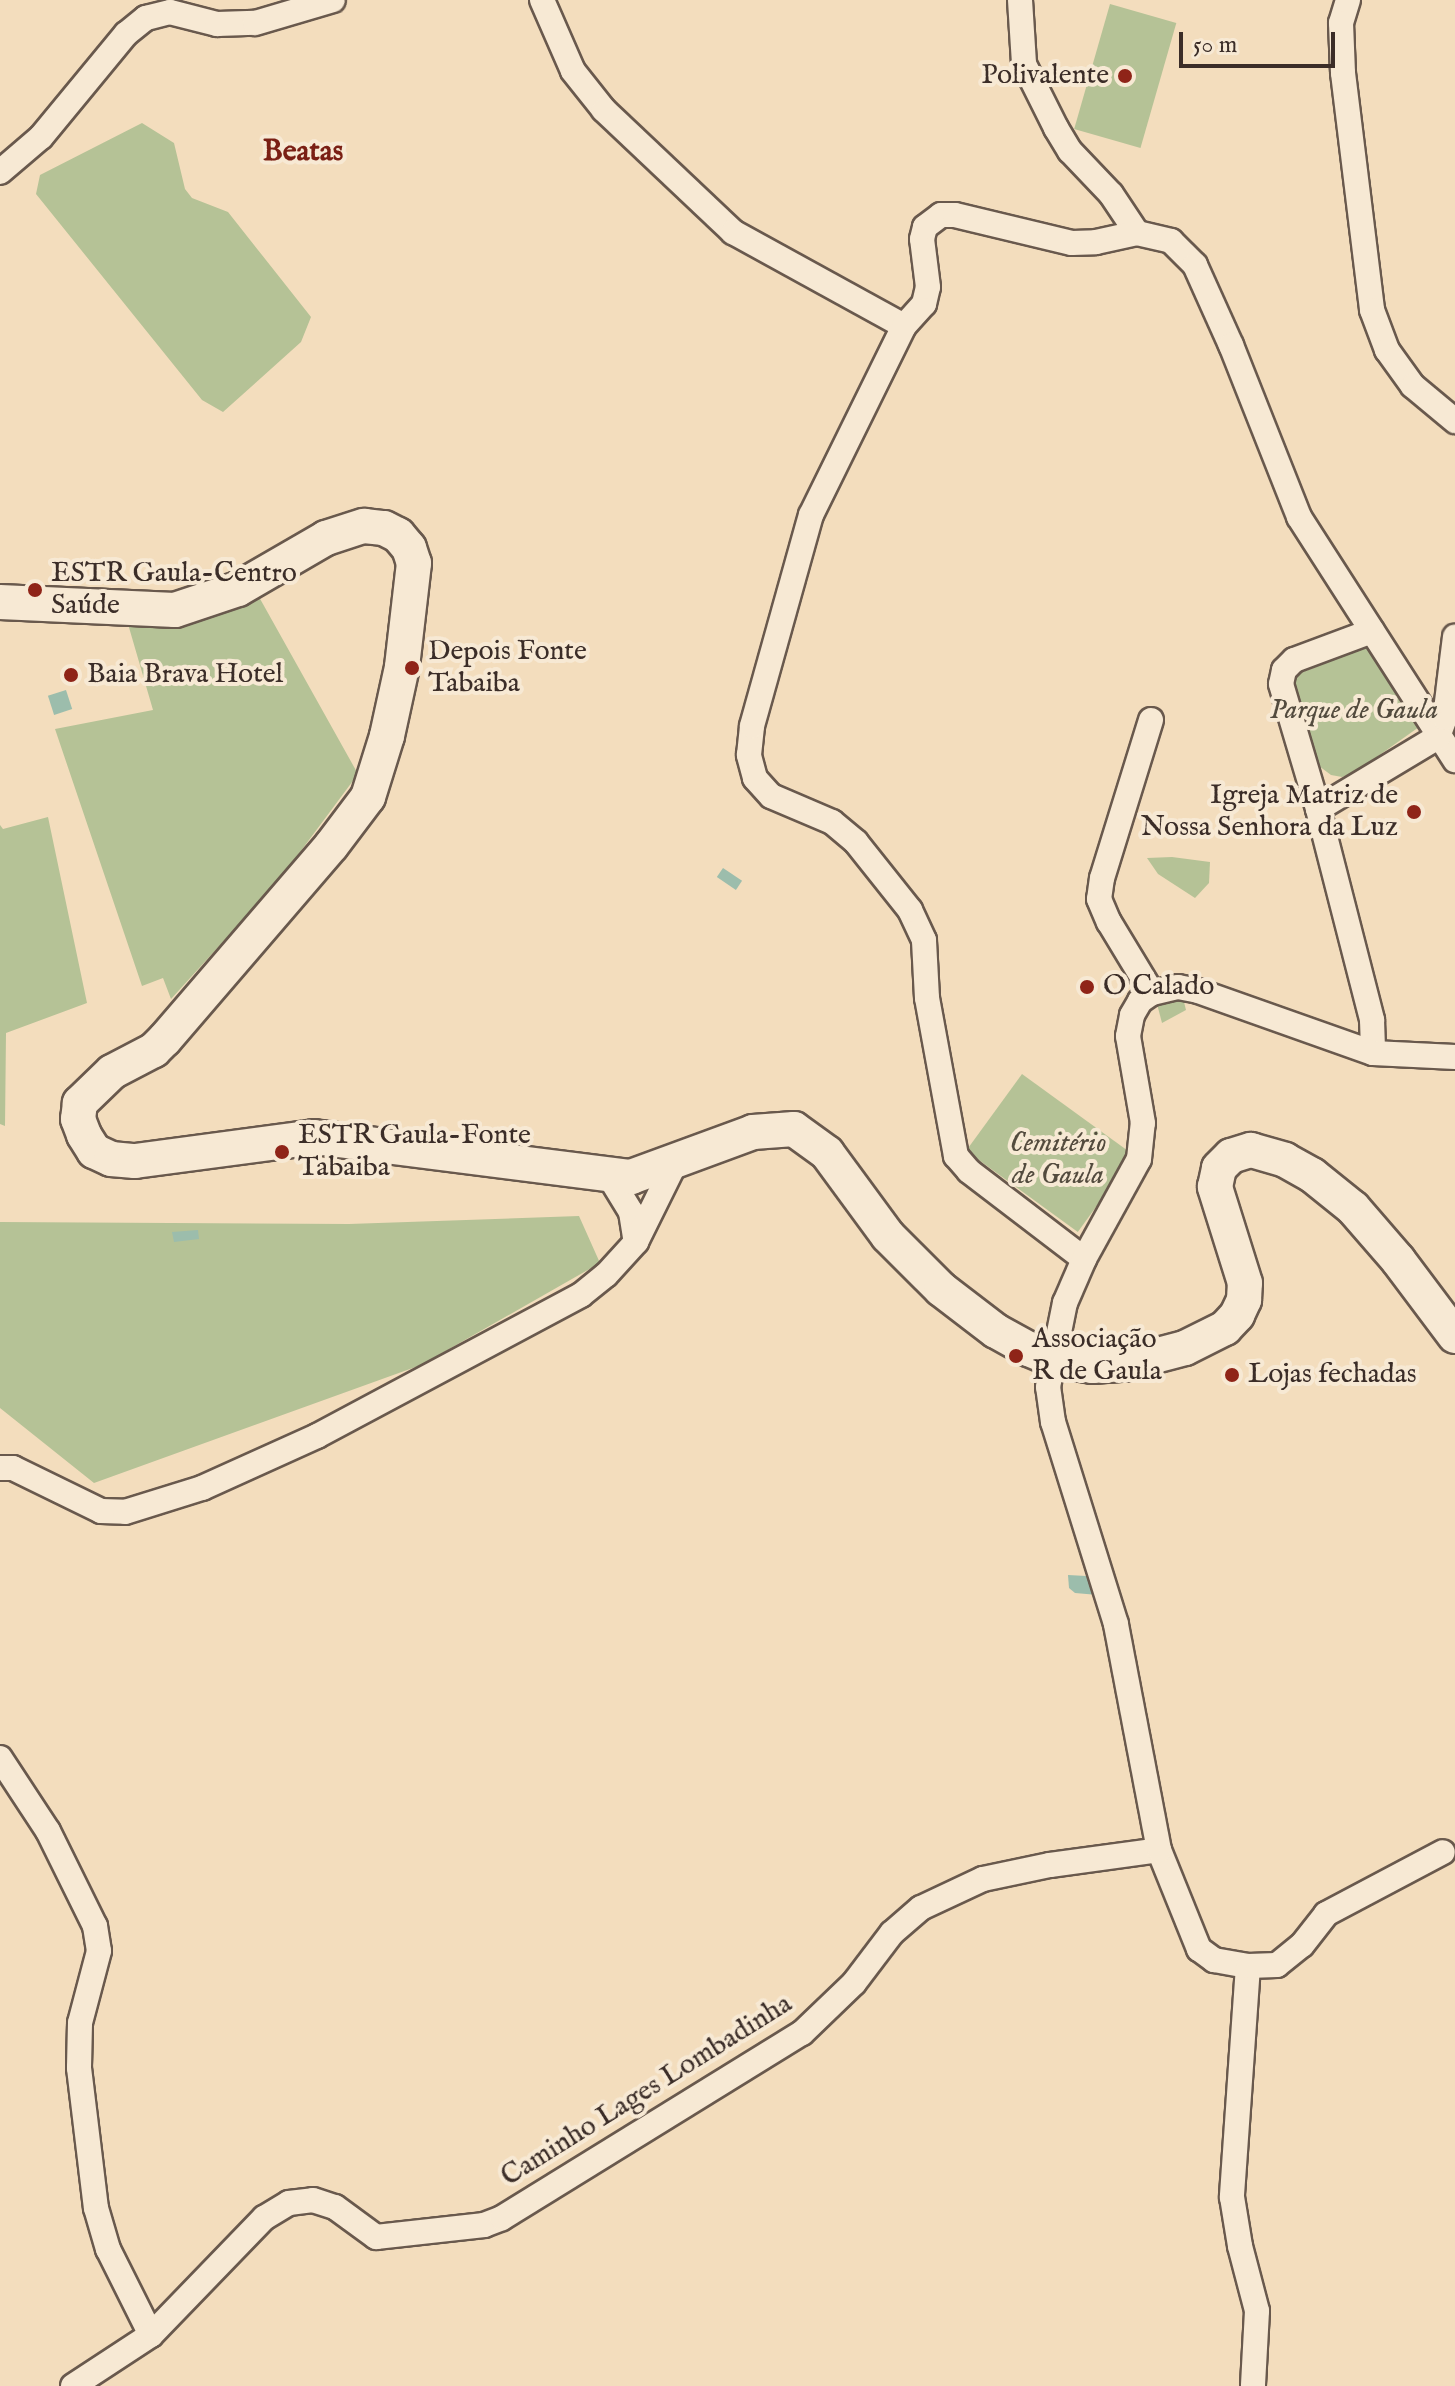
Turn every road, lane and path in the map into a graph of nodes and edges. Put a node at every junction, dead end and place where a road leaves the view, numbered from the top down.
1 (333, 0) edge
2 (542, 0) edge
3 (1020, 0) edge
4 (1348, 0) edge
5 (0, 172) edge
6 (1137, 233) junction
7 (904, 326) junction
8 (1455, 421) edge
9 (0, 602) edge
10 (1372, 631) junction
11 (1455, 637) edge
12 (1151, 720) dead end
13 (1438, 737) junction
14 (1455, 760) edge
15 (1318, 809) junction
16 (1152, 993) junction
17 (1373, 1053) junction
18 (1455, 1057) edge
19 (675, 1163) junction
20 (609, 1176) junction
21 (636, 1242) junction
22 (1084, 1259) junction
23 (1455, 1336) edge
24 (1052, 1359) junction
25 (0, 1468) edge
26 (0, 1758) edge
27 (1159, 1850) junction
28 (1443, 1852) dead end
29 (1248, 1966) junction
30 (151, 2335) junction
31 (73, 2386) edge
32 (1253, 2386) edge

1 - 5 street
2 - 7 street
3 - 6 street
4 - 8 street
6 - 7 street
6 - 10 street
7 - 22 street
9 - 20 main road
10 - 13 street
10 - 15 street
11 - 13 street
12 - 16 street
13 - 14 street
13 - 15 street
15 - 17 street
16 - 17 street
16 - 22 street
17 - 18 street
19 - 20 main road
19 - 21 street
19 - 24 main road
20 - 21 street
21 - 25 street
22 - 24 street
23 - 24 main road
24 - 27 street
26 - 30 street
27 - 29 street
27 - 30 street, Caminho Lages Lombadinha
28 - 29 street
29 - 32 street
30 - 31 street, Caminho Lages Lombadinha

